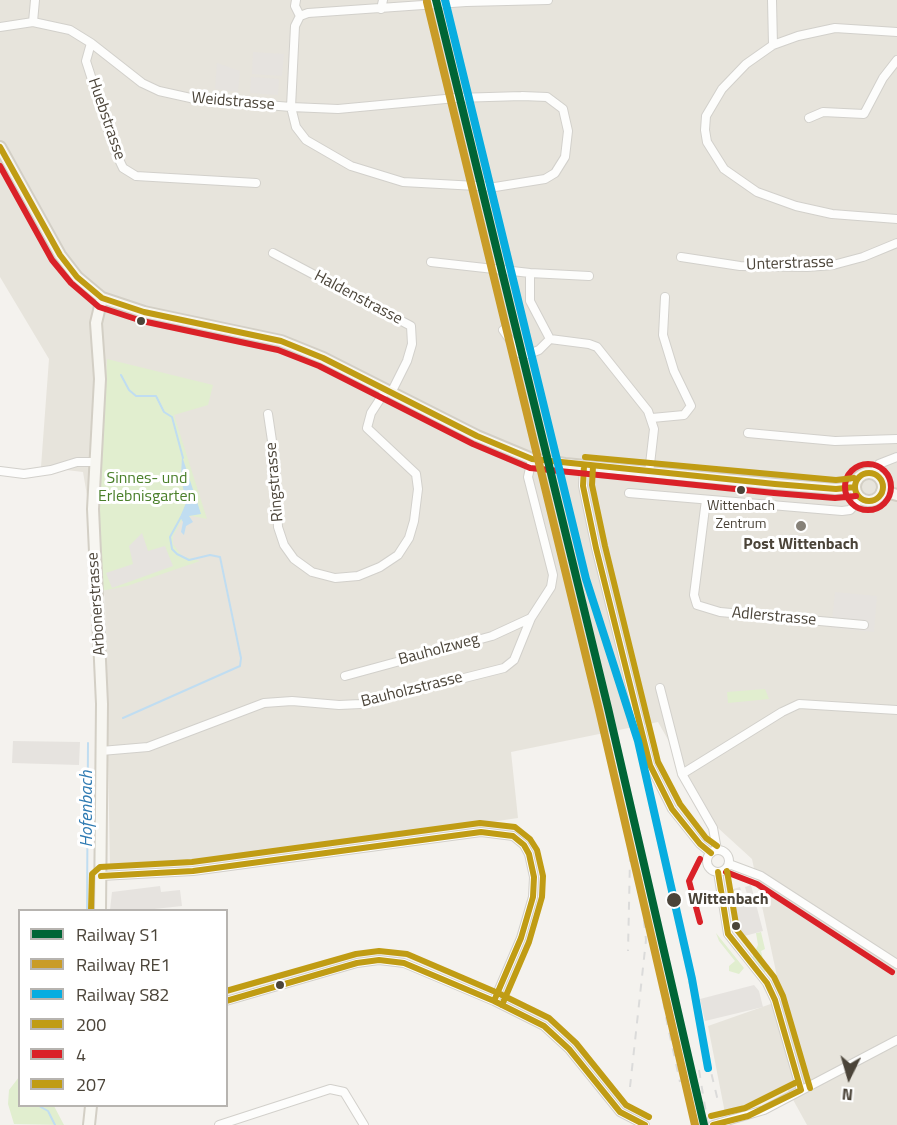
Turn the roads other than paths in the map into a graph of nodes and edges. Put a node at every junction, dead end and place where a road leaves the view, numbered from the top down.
1 (35, 0) edge
2 (296, 0) edge
3 (383, 0) edge
4 (548, 0) edge
5 (772, 0) edge
6 (381, 9) junction
7 (300, 16) junction
8 (33, 22) junction
9 (0, 27) edge
10 (897, 32) edge
11 (91, 43) junction
12 (773, 45) junction
13 (897, 60) edge
14 (291, 107) junction
15 (809, 118) dead end
16 (0, 147) edge
17 (256, 183) dead end
18 (897, 219) edge
19 (897, 243) edge
20 (273, 253) dead end
21 (681, 256) dead end
22 (431, 262) dead end
23 (530, 273) junction
24 (589, 276) dead end
25 (664, 297) dead end
26 (102, 298) junction
27 (503, 330) dead end
28 (550, 339) junction
29 (388, 392) junction
30 (268, 414) dead end
31 (652, 418) junction
32 (748, 433) dead end
33 (897, 439) edge
34 (897, 457) edge
35 (532, 459) junction
36 (96, 462) junction
37 (584, 466) junction
38 (0, 471) edge
39 (649, 473) junction
40 (873, 474) junction
41 (855, 487) junction
42 (882, 491) junction
43 (629, 493) dead end
44 (897, 495) edge
45 (861, 498) junction
46 (706, 500) junction
47 (531, 618) junction
48 (864, 625) dead end
49 (345, 676) dead end
50 (660, 688) dead end
51 (897, 710) edge
52 (101, 751) junction
53 (682, 774) junction
54 (714, 851) junction
55 (729, 864) junction
56 (718, 872) junction
57 (101, 876) junction
58 (100, 909) edge
59 (897, 964) edge
60 (228, 1000) edge
61 (494, 1001) junction
62 (897, 1040) edge
63 (801, 1090) junction
64 (91, 1107) edge
65 (89, 1125) edge
66 (219, 1125) edge
67 (364, 1125) edge
68 (645, 1125) edge
69 (713, 1125) edge

1 - 8 street
2 - 7 street
3 - 6 street
4 - 6 street
5 - 12 street
6 - 7 street
7 - 14 street, Weidstrasse
8 - 9 street, Weidstrasse
8 - 11 street, Weidstrasse
10 - 12 street
11 - 14 street, Weidstrasse
11 - 17 street, Huebstrasse
12 - 18 street
13 - 15 street
14 - 14 street
16 - 26 main road
19 - 21 street, Unterstrasse
20 - 29 street, Haldenstrasse
22 - 23 street
23 - 24 street
23 - 28 street
25 - 31 street
26 - 29 main road
26 - 36 main road, Arbonerstrasse
27 - 28 street
28 - 31 street
29 - 30 street, Ringstrasse
29 - 35 main road
31 - 39 street
32 - 33 street
34 - 40 street
35 - 37 main road
35 - 47 street, Bauholzstrasse
36 - 38 street
36 - 52 main road, Arbonerstrasse
37 - 39 main road
37 - 54 street
39 - 41 main road
40 - 41 main road
40 - 42 main road
41 - 45 main road
42 - 44 main road
42 - 45 main road
43 - 46 street
45 - 46 street
46 - 48 street, Adlerstrasse
47 - 49 street, Bauholzweg
47 - 52 street, Bauholzstrasse
50 - 53 street
51 - 53 street
52 - 57 main road, Arbonerstrasse
53 - 54 street
54 - 55 street
54 - 56 street
55 - 56 street
55 - 59 street
56 - 63 street
57 - 58 main road, Arbonerstrasse
57 - 61 street
60 - 61 street
61 - 68 street
62 - 63 street
63 - 69 street
64 - 65 main road
66 - 67 street

